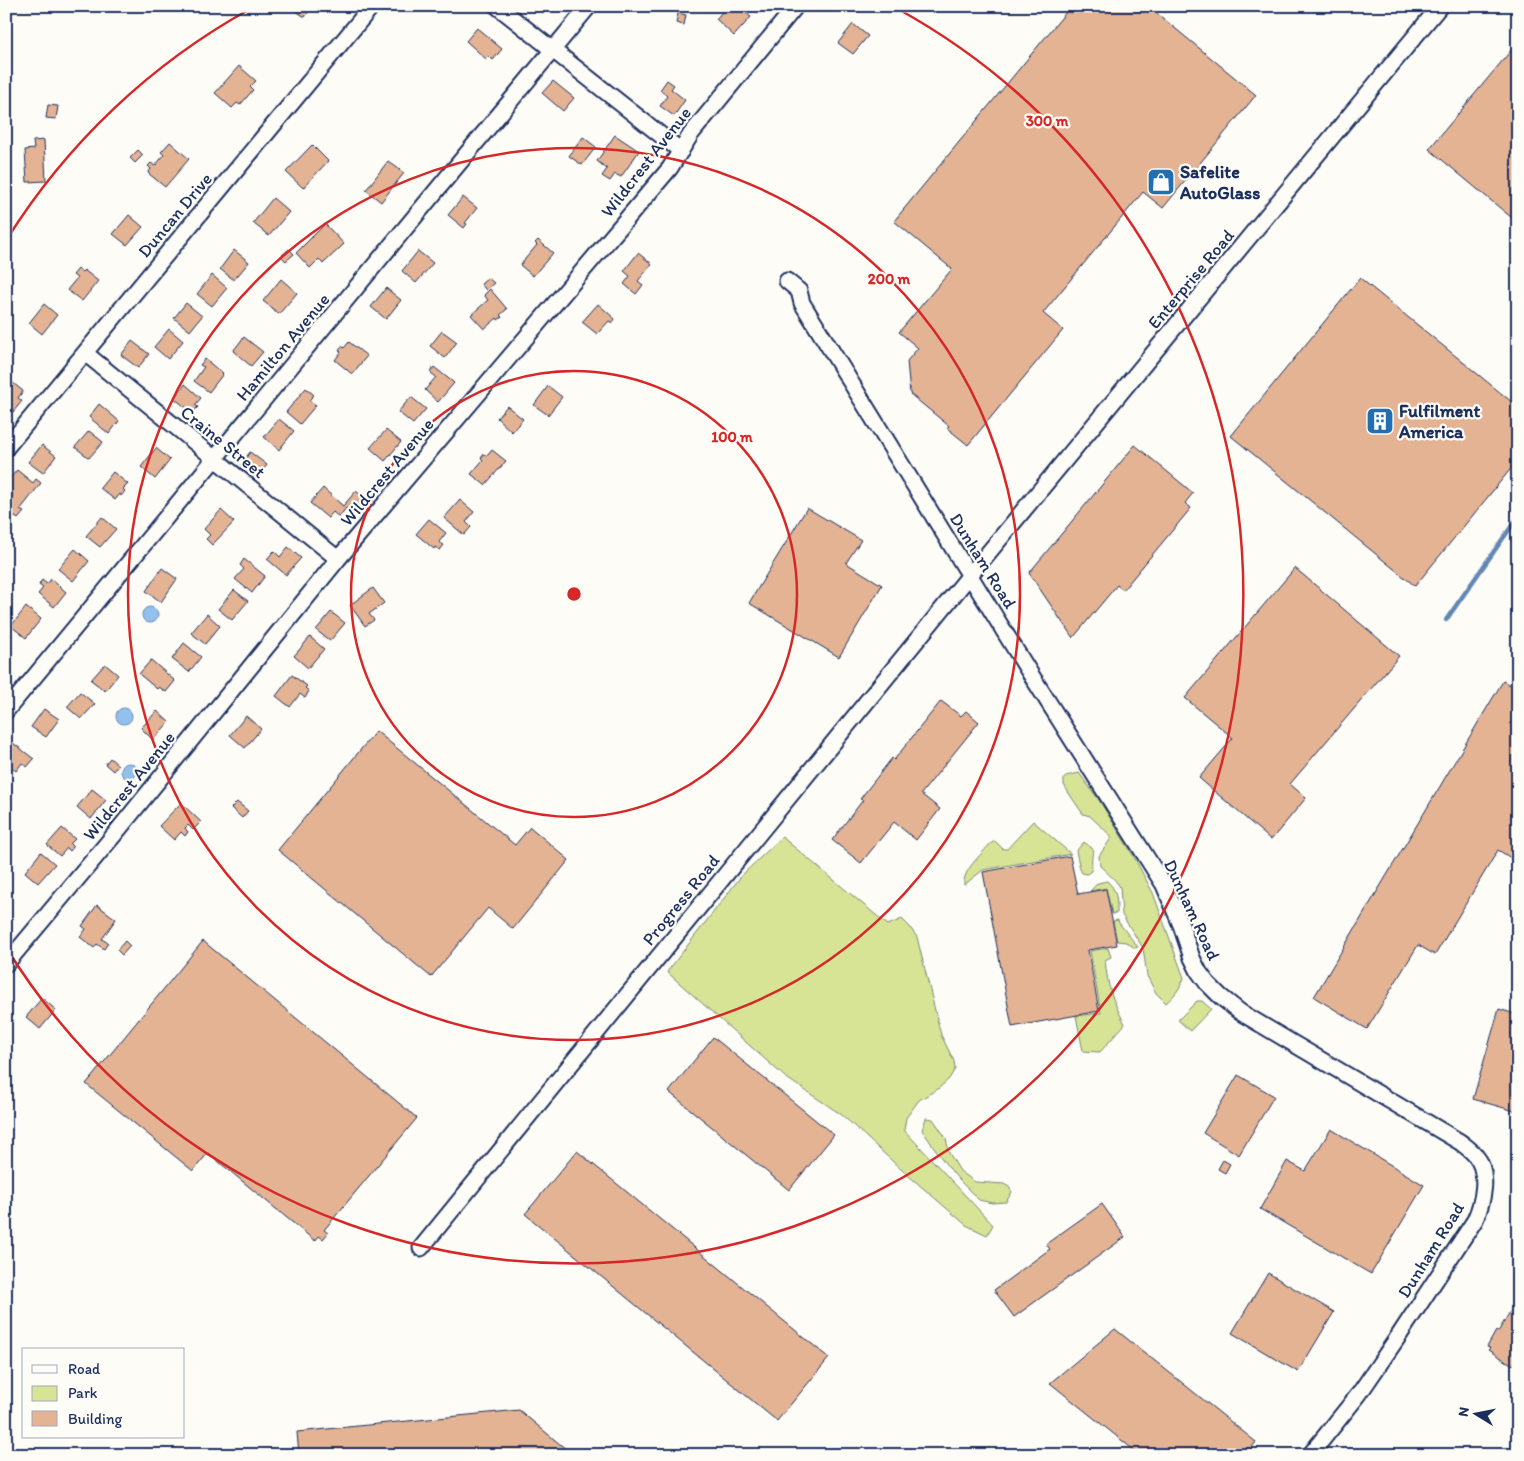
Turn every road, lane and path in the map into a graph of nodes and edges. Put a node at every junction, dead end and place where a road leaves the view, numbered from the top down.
1 (372, 6) edge
2 (497, 6) edge
3 (588, 6) edge
4 (796, 6) edge
5 (1440, 6) edge
6 (553, 50) junction
7 (681, 151) junction
8 (788, 281) dead end
9 (85, 353) junction
10 (6, 448) edge
11 (215, 459) junction
12 (338, 559) junction
13 (970, 576) junction
14 (6, 711) edge
15 (6, 964) edge
16 (420, 1248) dead end
17 (1310, 1455) edge

1 - 9 street, Duncan Drive
2 - 6 street
3 - 6 street, Hamilton Avenue
4 - 7 street, Wildcrest Avenue
5 - 13 street, Enterprise Road
6 - 7 street
6 - 11 street, Hamilton Avenue
7 - 12 street, Wildcrest Avenue
8 - 13 street, Dunham Road
9 - 10 street, Duncan Drive
9 - 11 street, Craine Street
11 - 12 street, Craine Street
11 - 14 street, Hamilton Avenue
12 - 15 street, Wildcrest Avenue
13 - 16 street, Progress Road
13 - 17 street, Dunham Road

